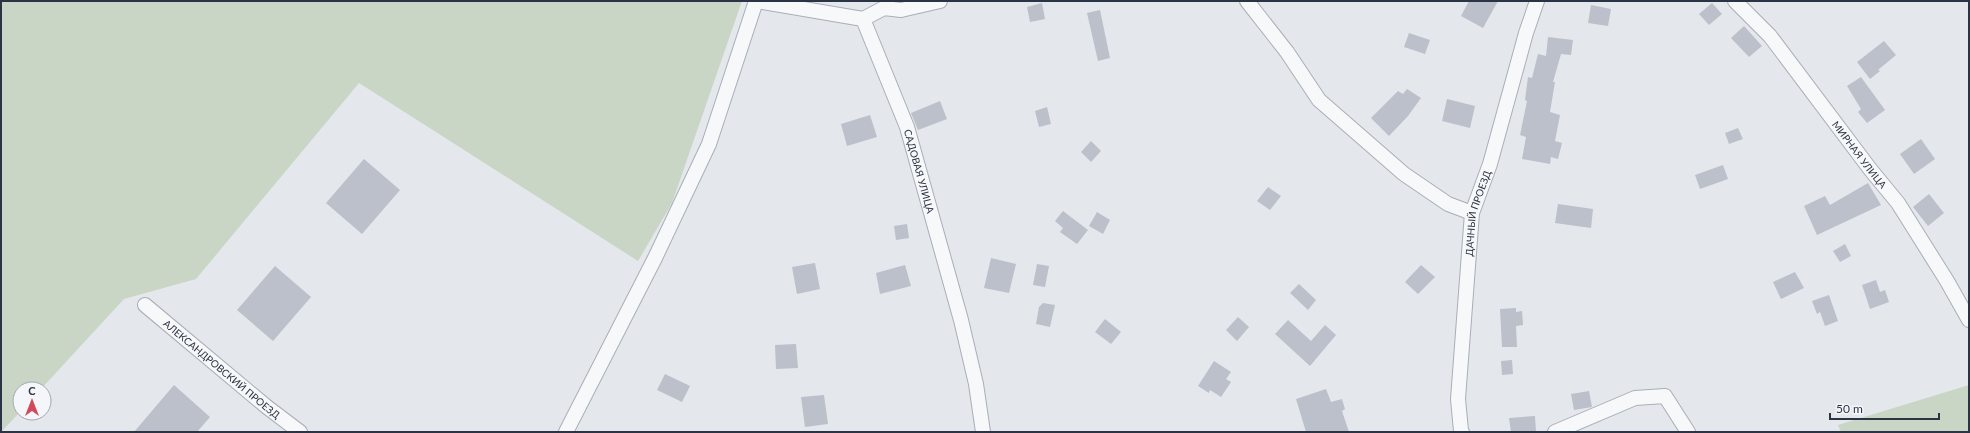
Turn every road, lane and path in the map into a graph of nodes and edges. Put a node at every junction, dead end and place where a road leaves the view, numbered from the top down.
1 (756, 1) edge
2 (940, 1) edge
3 (1247, 1) edge
4 (1537, 1) edge
5 (1735, 1) edge
6 (885, 4) edge
7 (862, 19) junction
8 (1472, 214) junction
9 (145, 305) dead end
10 (1969, 320) edge
11 (300, 432) edge
12 (566, 432) edge
13 (983, 432) edge
14 (1462, 432) edge
15 (1555, 432) edge
16 (1688, 432) edge

1 - 7 street
1 - 12 street
2 - 6 street
3 - 8 street
4 - 8 street, ДАЧНЫЙ ПРОЕЗД
5 - 10 street, МИРНАЯ УЛИЦА
6 - 7 street
7 - 13 street, САДОВАЯ УЛИЦА
8 - 14 street, ДАЧНЫЙ ПРОЕЗД
9 - 11 street, АЛЕКСАНДРОВСКИЙ ПРОЕЗД
15 - 16 street

